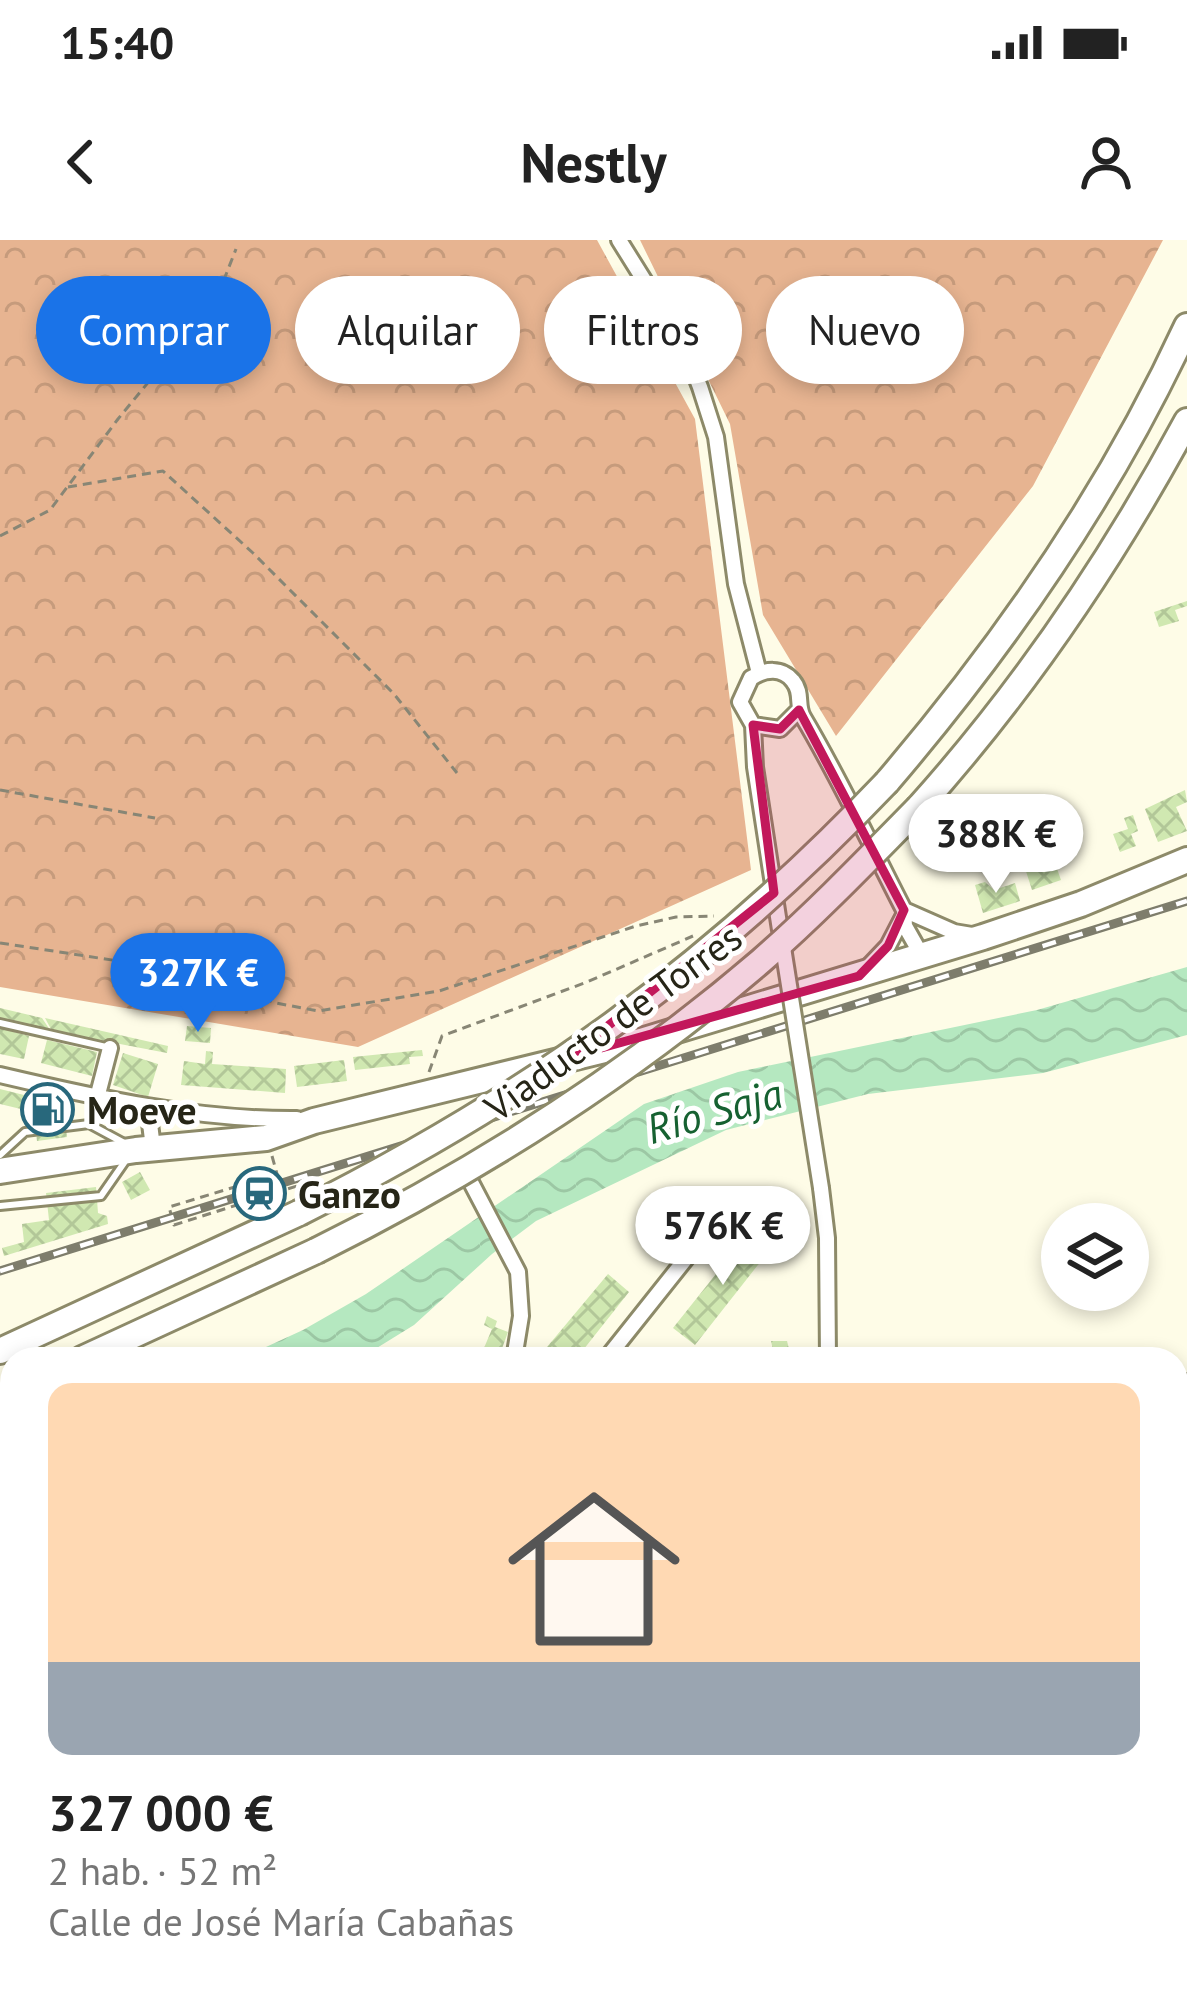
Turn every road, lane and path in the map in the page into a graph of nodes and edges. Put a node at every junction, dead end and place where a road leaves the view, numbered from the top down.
1 (619, 240) edge
2 (236, 249) dead end
3 (1187, 326) edge
4 (1187, 421) edge
5 (68, 487) junction
6 (0, 536) edge
7 (759, 673) junction
8 (799, 710) junction
9 (753, 725) junction
10 (457, 773) dead end
11 (0, 790) edge
12 (155, 818) dead end
13 (1187, 860) edge
14 (907, 913) junction
15 (715, 916) dead end
16 (702, 932) dead end
17 (983, 937) junction
18 (0, 943) edge
19 (922, 956) junction
20 (860, 976) junction
21 (0, 1022) edge
22 (110, 1048) joint
23 (433, 1061) dead end
24 (0, 1075) edge
25 (97, 1098) junction
26 (148, 1107) junction
27 (314, 1121) junction
28 (144, 1149) junction
29 (0, 1155) edge
30 (461, 1165) dead end
31 (0, 1171) edge
32 (278, 1174) dead end
33 (327, 1176) dead end
34 (755, 1196) dead end
35 (0, 1206) edge
36 (295, 1215) junction
37 (316, 1251) junction
38 (0, 1335) edge
39 (9, 1347) edge
40 (108, 1347) edge
41 (135, 1347) edge
42 (516, 1347) edge
43 (616, 1347) edge
44 (828, 1347) edge

1 - 7 street
2 - 5 path
3 - 36 highway, Viaducto de Torres, bridge
4 - 37 highway, Viaducto de Torres, bridge
5 - 6 path
5 - 10 path
7 - 8 street
7 - 9 street
8 - 9 street
8 - 14 street
9 - 44 street, bridge
11 - 12 path
13 - 17 highway
14 - 17 street
14 - 19 street
14 - 20 street
15 - 18 path
16 - 23 path
17 - 19 highway
19 - 20 highway
20 - 27 highway
21 - 22 lane
22 - 25 street
24 - 25 street
25 - 26 street
26 - 27 street
26 - 28 street
27 - 28 highway
28 - 29 lane
28 - 31 highway
28 - 35 lane
30 - 42 street
32 - 33 path
34 - 43 street
36 - 38 highway
36 - 39 highway
37 - 40 highway
37 - 41 highway

